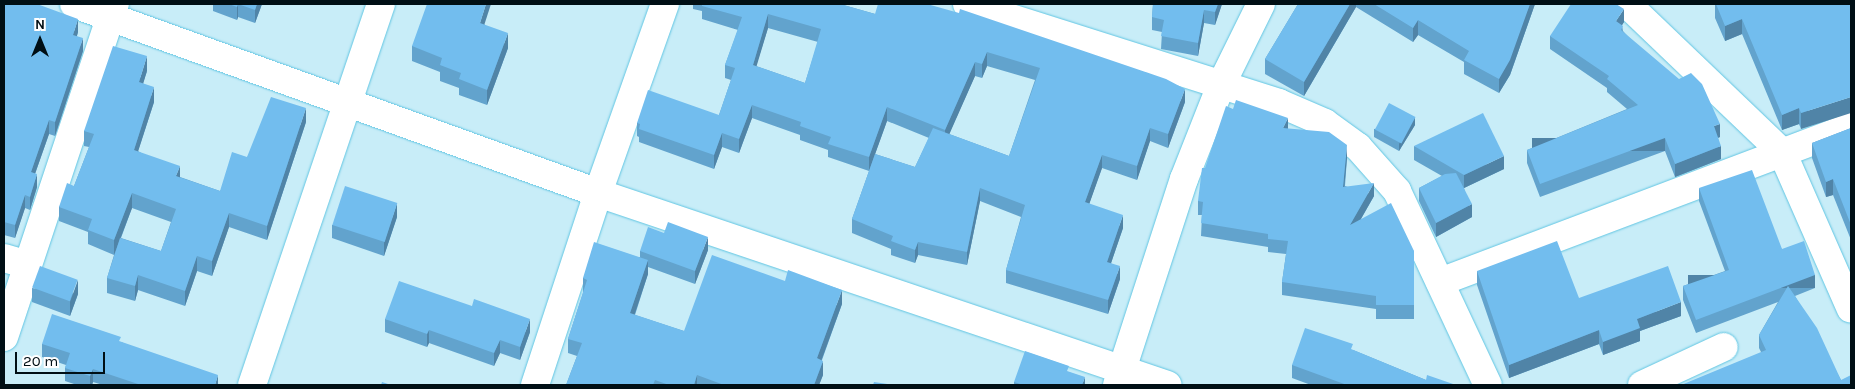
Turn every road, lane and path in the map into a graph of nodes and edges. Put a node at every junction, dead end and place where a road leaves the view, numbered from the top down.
1 (74, 4) edge
2 (381, 4) edge
3 (665, 4) edge
4 (967, 4) edge
5 (1261, 4) edge
6 (1627, 4) edge
7 (113, 10) edge
8 (1220, 84) junction
9 (347, 104) junction
10 (1851, 127) edge
11 (1782, 152) junction
12 (598, 192) junction
13 (16, 261) edge
14 (1440, 282) junction
15 (1851, 309) edge
16 (4, 337) edge
17 (1724, 347) dead end
18 (1119, 377) edge
19 (252, 385) edge
20 (535, 385) edge
21 (1168, 385) edge
22 (1488, 385) edge
23 (1642, 385) edge

1 - 7 street
2 - 9 street
3 - 12 street
4 - 8 street
5 - 8 street
6 - 11 street
7 - 9 street
7 - 13 street
8 - 14 street
8 - 18 street
9 - 12 street
9 - 19 street
10 - 11 street
11 - 14 street
11 - 15 street
12 - 18 street
12 - 20 street
13 - 16 street
14 - 22 street
17 - 23 street
18 - 21 street

